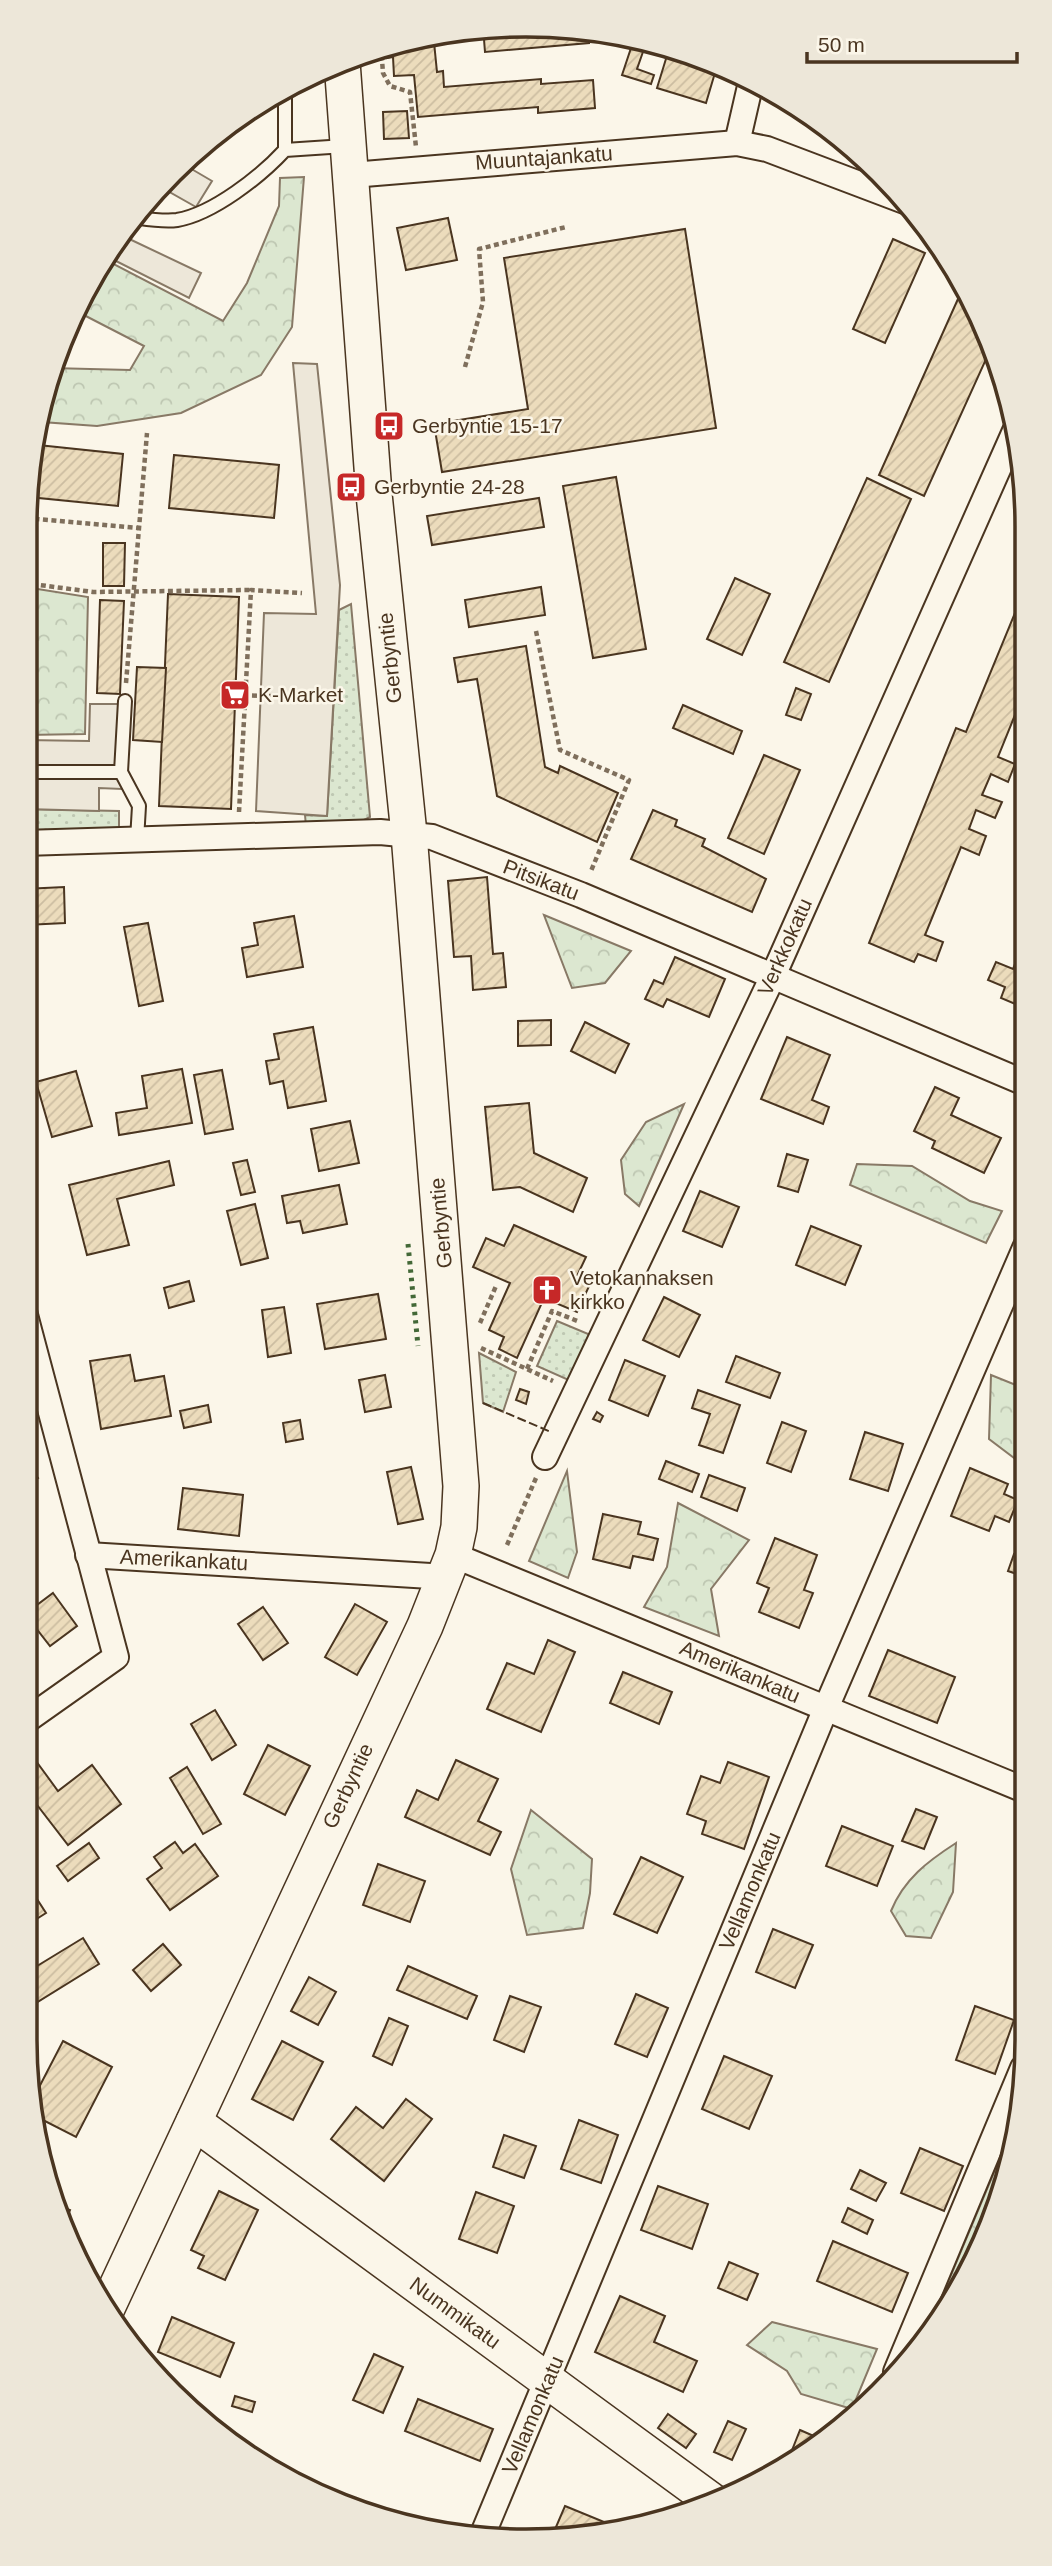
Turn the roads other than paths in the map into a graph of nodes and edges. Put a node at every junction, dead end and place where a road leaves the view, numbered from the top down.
1 (343, 73) edge
2 (749, 91) edge
3 (285, 100) edge
4 (737, 144) junction
5 (285, 150) junction
6 (351, 160) junction
7 (885, 194) edge
8 (146, 218) edge
9 (1008, 446) edge
10 (125, 702) road end
11 (37, 772) edge
12 (121, 772) junction
13 (409, 834) junction
14 (137, 840) junction
15 (37, 844) edge
16 (773, 976) junction
17 (1015, 1079) edge
18 (1015, 1271) edge
19 (37, 1384) edge
20 (545, 1457) road end
21 (88, 1555) junction
22 (450, 1566) junction
23 (826, 1708) junction
24 (37, 1713) edge
25 (1015, 1786) edge
26 (1012, 2095) edge
27 (194, 2122) junction
28 (111, 2299) edge
29 (906, 2348) edge
30 (547, 2380) junction
31 (704, 2495) edge
32 (486, 2527) edge

1 - 6 main road, Gerbyntie
2 - 4 street
3 - 5 lane
4 - 6 street, Muuntajankatu
4 - 7 street, Muuntajankatu
5 - 6 lane
5 - 8 lane
6 - 13 main road, Gerbyntie
9 - 16 street, Verkkokatu
10 - 12 lane
11 - 12 lane
12 - 14 lane
13 - 14 street, Pitsikatu
13 - 16 street, Pitsikatu
13 - 22 main road, Gerbyntie
14 - 15 street, Pitsikatu
16 - 17 street, Pitsikatu
16 - 20 street, Verkkokatu
18 - 23 street, Vellamonkatu
19 - 21 street, Amerikankatu
21 - 22 street, Amerikankatu
21 - 24 street, Amerikankatu
22 - 23 street, Amerikankatu
22 - 27 main road, Gerbyntie
23 - 25 street, Amerikankatu
23 - 30 street, Vellamonkatu
26 - 29 street
27 - 28 main road, Gerbyntie
27 - 30 main road, Nummikatu
30 - 31 main road, Nummikatu
30 - 32 street, Vellamonkatu

